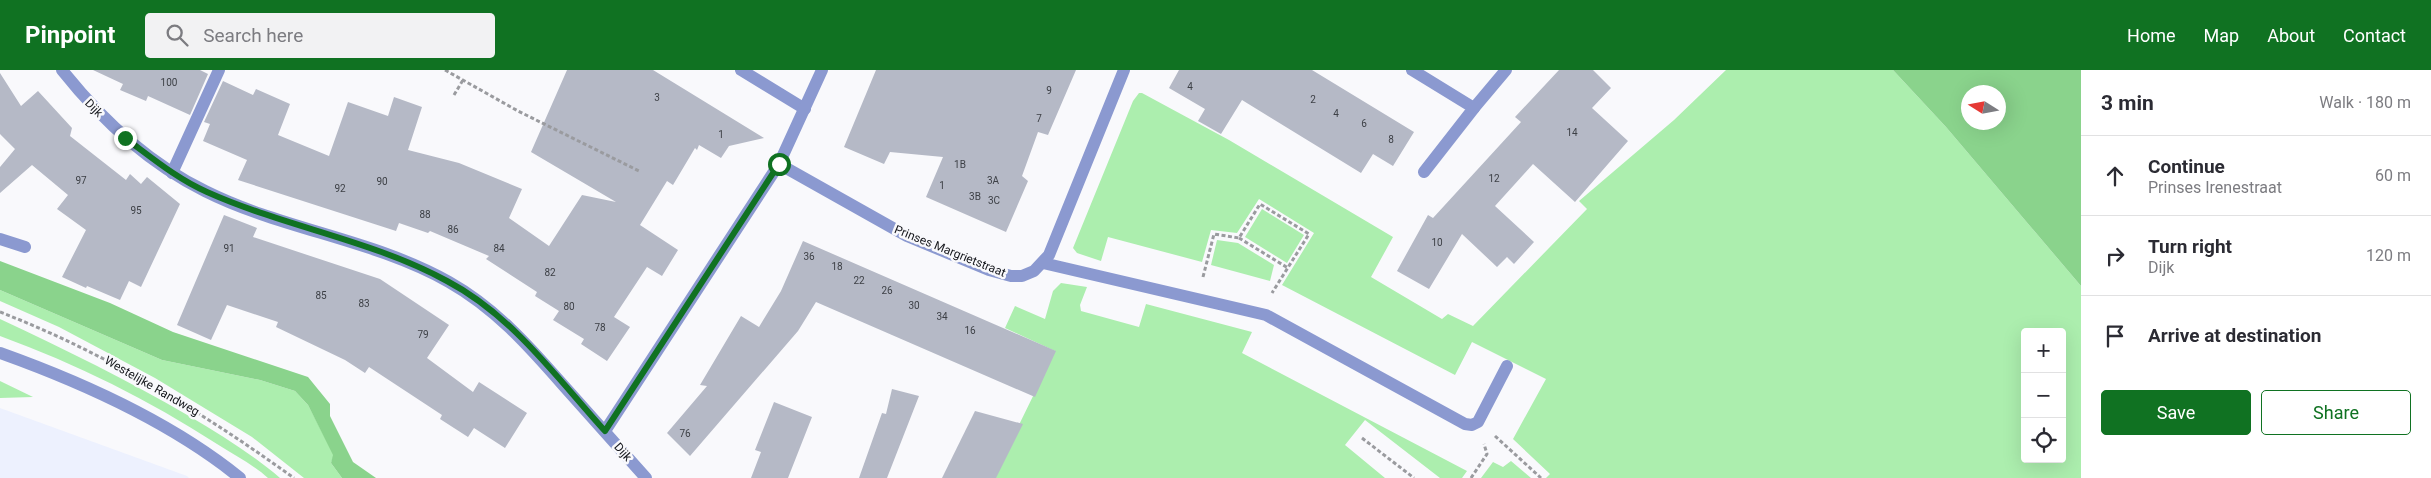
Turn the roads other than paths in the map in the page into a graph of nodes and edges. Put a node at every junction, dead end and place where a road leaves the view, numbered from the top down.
1 (62, 70) edge
2 (219, 70) edge
3 (741, 70) edge
4 (822, 70) edge
5 (1124, 70) edge
6 (1412, 70) edge
7 (1506, 70) edge
8 (1474, 108) junction
9 (805, 109) junction
10 (779, 164) junction
11 (172, 172) junction
12 (1424, 172) dead end
13 (0, 239) edge
14 (25, 247) dead end
15 (1043, 263) junction
16 (0, 354) edge
17 (1507, 366) dead end
18 (605, 431) junction
19 (240, 478) edge
20 (646, 478) edge

1 - 11 street, Dijk
2 - 11 street
3 - 9 street
4 - 9 street
5 - 15 street
6 - 8 street
7 - 8 street
8 - 12 street
9 - 10 street
10 - 15 street, Prinses Margrietstraat
10 - 18 street
11 - 18 street, Dijk
13 - 14 street
15 - 17 street
16 - 19 street
18 - 20 street, Dijk

